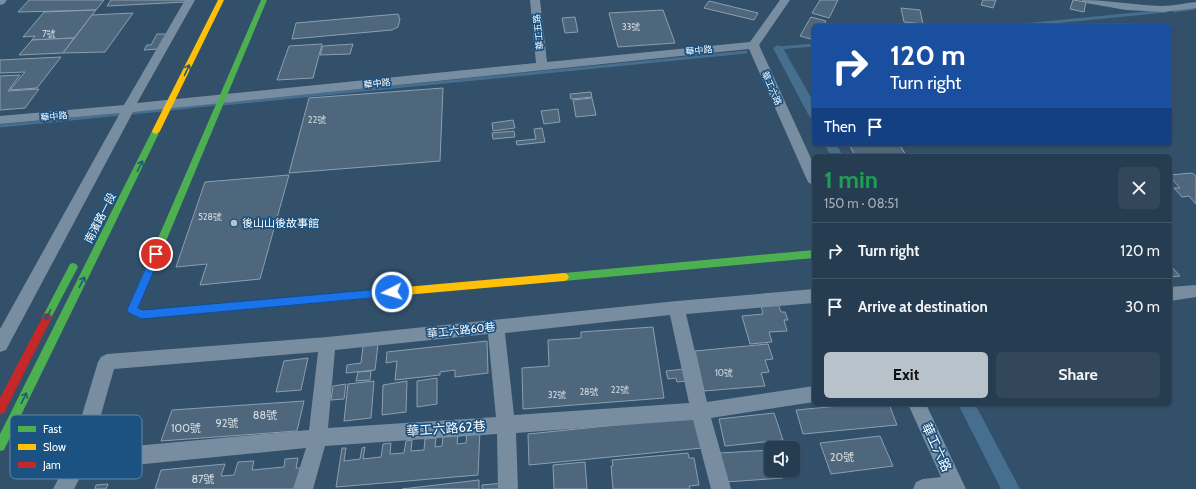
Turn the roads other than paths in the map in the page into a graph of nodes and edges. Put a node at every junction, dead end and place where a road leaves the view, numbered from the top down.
1 (190, 0) edge
2 (211, 0) edge
3 (221, 0) edge
4 (264, 0) edge
5 (535, 0) edge
6 (785, 0) edge
7 (1086, 0) edge
8 (1196, 5) edge
9 (200, 21) dead end
10 (753, 45) junction
11 (542, 65) junction
12 (163, 94) dead end
13 (223, 100) junction
14 (170, 105) junction
15 (128, 109) junction
16 (154, 110) junction
17 (0, 120) edge
18 (812, 176) edge
19 (812, 254) edge
20 (76, 261) dead end
21 (1196, 290) edge
22 (1172, 294) edge
23 (812, 296) edge
24 (677, 308) junction
25 (496, 326) junction
26 (327, 344) junction
27 (0, 345) edge
28 (812, 394) edge
29 (918, 406) edge
30 (0, 409) edge
31 (700, 411) junction
32 (15, 415) edge
33 (91, 415) edge
34 (506, 424) junction
35 (10, 426) edge
36 (318, 438) junction
37 (0, 446) edge
38 (142, 455) edge
39 (68, 479) edge
40 (955, 487) edge
41 (63, 489) edge
42 (304, 489) edge
43 (508, 489) edge
44 (721, 489) edge
45 (923, 489) edge

1 - 15 street
2 - 9 street
14 -> 3 street, 南濱路一段
4 - 13 street
5 - 11 street, 華工五路
6 - 10 street
7 - 8 street
10 - 11 street, 華中路
10 - 18 street, 華工六路
11 - 13 street, 華中路
12 - 16 street
13 - 14 street, 華中路
13 - 19 street
14 - 16 street, 華中路
32 -> 14 street, 南濱路一段
15 - 16 street, 華中路
15 - 17 street, 華中路
15 - 27 street
20 -> 30 street
21 - 22 street
23 - 24 street, 華工六路60巷
24 - 25 street, 華工六路60巷
24 - 31 street
25 - 26 street, 華工六路60巷
25 - 34 street
26 - 33 street, 華工六路60巷
26 - 36 street
28 - 31 street, 華工六路62巷
29 - 40 street, 華工六路
31 - 34 street, 華工六路62巷
31 - 44 street
34 - 36 street, 華工六路62巷
34 - 43 street
37 -> 35 street, 南濱路一段
36 - 38 street, 華工六路62巷
36 - 42 street
39 - 41 street
40 - 45 street

